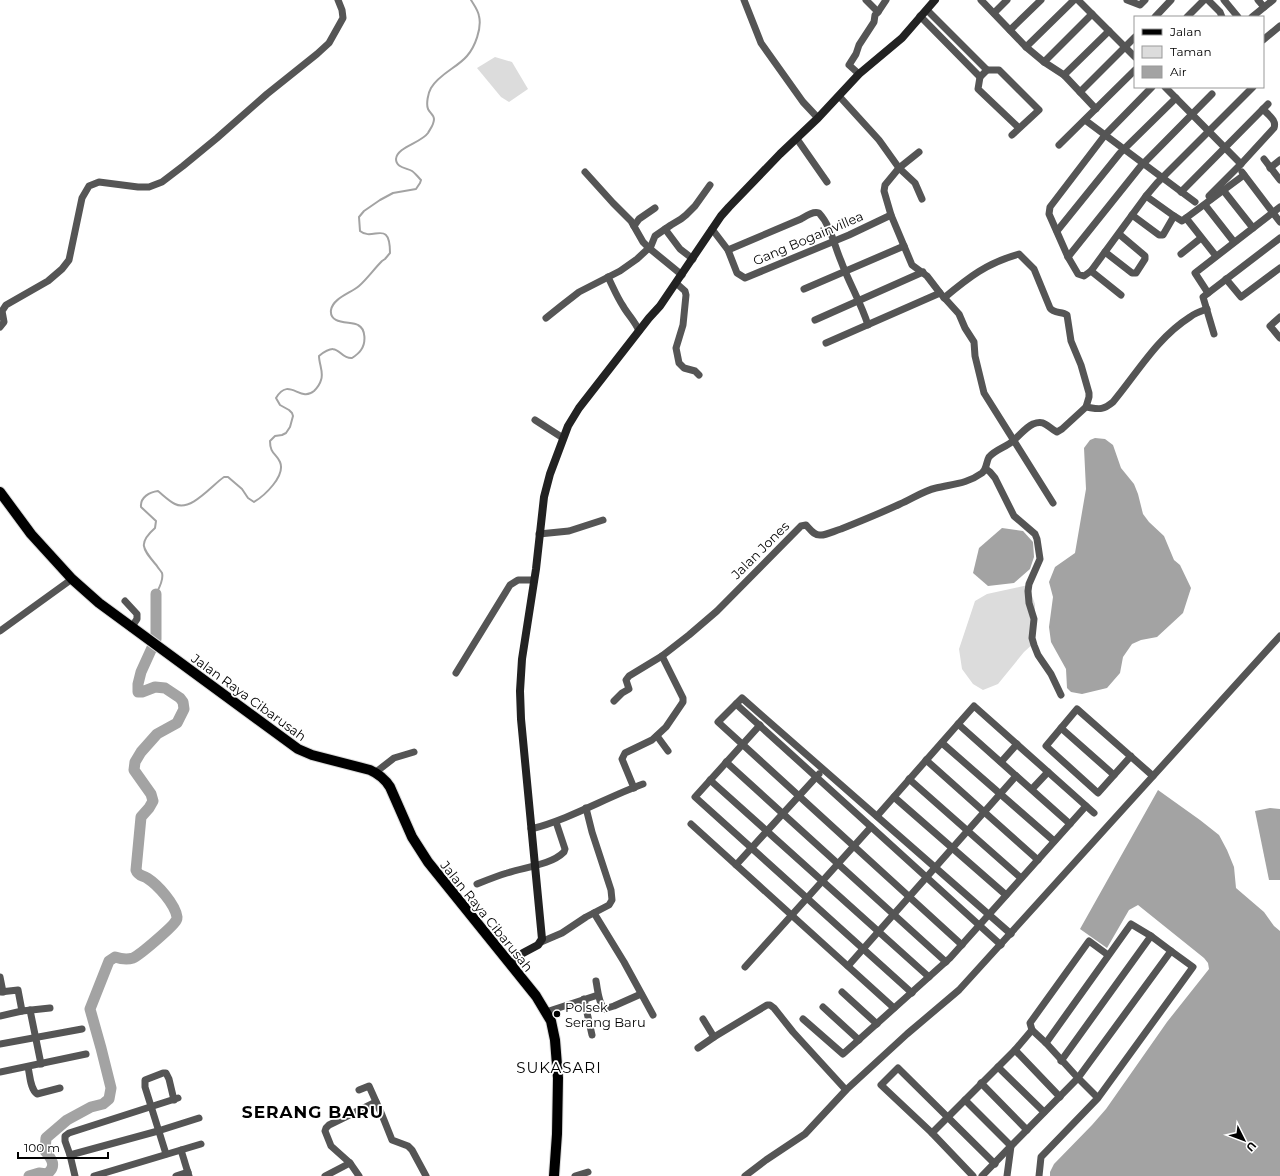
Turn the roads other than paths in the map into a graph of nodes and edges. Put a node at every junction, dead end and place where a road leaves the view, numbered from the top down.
1 (338, 0) edge
2 (744, 0) edge
3 (866, 0) edge
4 (886, 0) edge
5 (935, 0) edge
6 (981, 0) edge
7 (1007, 0) edge
8 (1041, 0) edge
9 (1074, 0) edge
10 (1078, 0) edge
11 (1127, 0) edge
12 (1145, 0) edge
13 (1171, 0) edge
14 (1204, 0) edge
15 (1208, 0) edge
16 (1224, 0) edge
17 (1258, 0) edge
18 (1273, 0) edge
19 (1264, 7) junction
20 (926, 10) junction
21 (878, 12) junction
22 (994, 13) junction
23 (1092, 14) junction
24 (920, 16) junction
25 (1156, 16) edge
26 (1188, 16) edge
27 (1222, 16) edge
28 (1237, 16) edge
29 (1253, 16) edge
30 (1280, 26) edge
31 (1010, 30) junction
32 (1109, 31) junction
33 (1134, 38) edge
34 (1264, 39) edge
35 (1026, 47) junction
36 (1125, 47) junction
37 (1134, 56) edge
38 (1044, 62) junction
39 (987, 70) junction
40 (1134, 71) edge
41 (859, 74) junction
42 (1064, 75) junction
43 (980, 77) junction
44 (1151, 88) edge
45 (1166, 88) edge
46 (1252, 88) edge
47 (1080, 92) junction
48 (1212, 94) dead end
49 (839, 96) junction
50 (1176, 98) junction
51 (1268, 104) dead end
52 (1096, 109) junction
53 (1263, 109) junction
54 (1192, 114) junction
55 (818, 118) junction
56 (1085, 120) junction
57 (1020, 128) junction
58 (1209, 131) junction
59 (1012, 135) dead end
60 (1105, 135) junction
61 (798, 139) junction
62 (1059, 144) dead end
63 (1225, 147) junction
64 (1124, 149) junction
65 (919, 152) dead end
66 (1264, 159) dead end
67 (1280, 160) edge
68 (1143, 164) junction
69 (1240, 165) junction
70 (899, 168) junction
71 (1270, 168) junction
72 (585, 172) dead end
73 (1244, 175) junction
74 (1162, 178) junction
75 (1280, 180) edge
76 (827, 182) dead end
77 (710, 185) dead end
78 (1223, 190) junction
79 (1181, 192) junction
80 (1146, 196) junction
81 (922, 199) dead end
82 (1212, 199) junction
83 (1195, 202) dead end
84 (1205, 204) junction
85 (1280, 207) edge
86 (655, 208) dead end
87 (1272, 212) junction
88 (891, 215) junction
89 (1132, 215) junction
90 (1174, 216) junction
91 (1186, 218) junction
92 (1280, 222) edge
93 (634, 226) junction
94 (1252, 228) junction
95 (665, 229) junction
96 (712, 229) junction
97 (1057, 231) junction
98 (1118, 234) junction
99 (1201, 238) junction
100 (1280, 238) edge
101 (834, 241) junction
102 (1234, 242) junction
103 (904, 246) junction
104 (649, 248) junction
105 (728, 250) junction
106 (1105, 252) junction
107 (1182, 254) dead end
108 (1216, 256) junction
109 (1068, 257) junction
110 (692, 259) junction
111 (1280, 268) edge
112 (1091, 271) junction
113 (846, 272) junction
114 (923, 272) junction
115 (682, 274) junction
116 (608, 277) junction
117 (1226, 279) junction
118 (676, 283) junction
119 (804, 289) dead end
120 (1208, 293) junction
121 (1121, 295) dead end
122 (942, 296) junction
123 (859, 301) junction
124 (1207, 309) junction
125 (546, 318) dead end
126 (1280, 318) edge
127 (815, 320) dead end
128 (868, 325) junction
129 (0, 327) edge
130 (639, 331) junction
131 (1214, 334) dead end
132 (1280, 338) edge
133 (826, 343) dead end
134 (699, 375) dead end
135 (1086, 407) junction
136 (535, 420) dead end
137 (563, 438) junction
138 (1014, 441) junction
139 (986, 469) junction
140 (0, 492) edge
141 (1053, 503) dead end
142 (603, 520) dead end
143 (539, 534) junction
144 (72, 579) junction
145 (534, 580) junction
146 (125, 601) dead end
147 (131, 628) junction
148 (0, 631) edge
149 (1280, 636) edge
150 (662, 656) junction
151 (456, 673) dead end
152 (1061, 695) dead end
153 (614, 701) dead end
154 (736, 704) junction
155 (958, 724) junction
156 (760, 725) junction
157 (1061, 728) junction
158 (657, 736) junction
159 (942, 742) junction
160 (742, 744) junction
161 (1017, 744) junction
162 (668, 751) dead end
163 (414, 752) dead end
164 (1131, 756) junction
165 (926, 760) junction
166 (726, 762) junction
167 (1001, 762) junction
168 (823, 769) junction
169 (376, 772) junction
170 (1048, 772) junction
171 (1114, 775) junction
172 (1016, 776) junction
173 (1153, 776) junction
174 (816, 777) junction
175 (910, 779) junction
176 (710, 780) junction
177 (643, 784) dead end
178 (634, 788) junction
179 (1032, 790) junction
180 (1000, 794) junction
181 (799, 796) junction
182 (894, 797) junction
183 (1086, 806) junction
184 (586, 808) junction
185 (984, 812) junction
186 (1094, 813) dead end
187 (783, 814) junction
188 (877, 816) junction
189 (556, 822) junction
190 (691, 824) dead end
191 (1070, 824) junction
192 (871, 827) junction
193 (531, 829) junction
194 (767, 831) junction
195 (968, 831) junction
196 (1054, 841) junction
197 (854, 846) junction
198 (752, 848) junction
199 (952, 848) junction
200 (1038, 860) junction
201 (838, 864) junction
202 (736, 865) junction
203 (534, 866) junction
204 (935, 868) junction
205 (926, 878) junction
206 (1021, 878) junction
207 (823, 881) junction
208 (477, 884) dead end
209 (1006, 895) junction
210 (910, 897) junction
211 (807, 898) junction
212 (594, 913) junction
213 (792, 915) junction
214 (894, 915) junction
215 (989, 915) junction
216 (979, 926) junction
217 (879, 931) junction
218 (1010, 934) junction
219 (1151, 936) junction
220 (541, 942) junction
221 (962, 945) junction
222 (1001, 945) junction
223 (864, 949) junction
224 (1170, 951) junction
225 (1108, 955) junction
226 (946, 962) junction
227 (511, 965) junction
228 (848, 966) junction
229 (745, 967) dead end
230 (0, 977) edge
231 (929, 977) junction
232 (596, 981) dead end
233 (2, 992) edge
234 (842, 992) dead end
235 (912, 993) junction
236 (642, 994) junction
237 (598, 995) junction
238 (584, 999) junction
239 (823, 1007) dead end
240 (50, 1008) dead end
241 (894, 1008) junction
242 (26, 1011) junction
243 (546, 1012) junction
244 (653, 1015) dead end
245 (0, 1016) edge
246 (703, 1019) dead end
247 (803, 1019) dead end
248 (877, 1024) junction
249 (82, 1029) dead end
250 (1032, 1030) junction
251 (592, 1035) dead end
252 (36, 1037) junction
253 (714, 1037) junction
254 (859, 1040) junction
255 (1046, 1043) junction
256 (0, 1044) edge
257 (698, 1048) dead end
258 (1015, 1050) junction
259 (86, 1054) dead end
260 (1061, 1061) junction
261 (41, 1064) junction
262 (28, 1067) junction
263 (998, 1067) junction
264 (0, 1072) edge
265 (1078, 1078) junction
266 (981, 1083) junction
267 (60, 1088) dead end
268 (359, 1090) dead end
269 (846, 1090) junction
270 (1060, 1097) junction
271 (1098, 1098) junction
272 (965, 1100) junction
273 (376, 1102) junction
274 (151, 1107) junction
275 (1044, 1112) junction
276 (948, 1116) junction
277 (199, 1118) dead end
278 (1027, 1130) junction
279 (158, 1131) junction
280 (932, 1133) junction
281 (201, 1144) dead end
282 (1011, 1146) junction
283 (181, 1150) junction
284 (166, 1154) junction
285 (70, 1155) junction
286 (350, 1163) junction
287 (994, 1164) junction
288 (588, 1172) dead end
289 (188, 1174) edge
290 (75, 1176) edge
291 (94, 1176) edge
292 (176, 1176) edge
293 (325, 1176) edge
294 (359, 1176) edge
295 (426, 1176) edge
296 (554, 1176) edge
297 (574, 1176) edge
298 (745, 1176) edge
299 (973, 1176) edge
300 (982, 1176) edge
301 (1007, 1176) edge
302 (1039, 1176) edge

1 - 129 street
2 - 55 street
3 - 21 street
4 - 21 street
5 - 20 street
6 - 22 street
7 - 22 street
8 - 31 street
9 - 35 street
10 - 23 street
11 - 12 street
13 - 25 street
14 - 26 street
15 - 27 street
16 - 28 street
17 - 19 street
18 - 19 street
19 - 29 street
20 - 24 street
20 - 39 street
21 - 41 street
22 - 31 street
23 - 32 street
23 - 38 street
24 - 41 street
24 - 43 street
30 - 34 street
31 - 35 street
32 - 36 street
32 - 42 street
33 - 36 street
35 - 38 street
36 - 37 street
36 - 47 street
38 - 42 street
39 - 43 street
39 - 57 street
40 - 52 street
41 - 49 street
42 - 47 street
43 - 57 street
44 - 60 street
45 - 50 street
46 - 58 street
47 - 52 street
48 - 54 street
49 - 55 street
49 - 70 street
50 - 54 street
50 - 64 street
51 - 53 street
52 - 56 street
53 - 63 street
53 - 69 street
54 - 58 street
54 - 68 street
55 - 61 street
56 - 60 street
56 - 62 street
57 - 59 street
58 - 63 street
58 - 74 street
60 - 64 street
60 - 97 street
61 - 76 street
61 - 96 street
63 - 69 street
63 - 79 street
64 - 68 street
64 - 97 street
65 - 70 street
66 - 71 street
67 - 71 street
68 - 74 street
68 - 109 street
69 - 73 street
69 - 82 street
70 - 81 street
70 - 88 street
71 - 75 street
72 - 93 street
73 - 78 street
73 - 87 street
74 - 79 street
74 - 80 street
77 - 95 street
78 - 82 street
78 - 94 street
79 - 83 street
80 - 89 street
80 - 90 street
82 - 84 street
84 - 91 street
84 - 102 street
85 - 87 street
86 - 93 street
87 - 92 street
87 - 94 street
88 - 101 street, Gang Bogainvillea
88 - 103 street
89 - 90 street
89 - 98 street
90 - 91 street
91 - 99 street
93 - 104 street
94 - 102 street
95 - 104 street
95 - 110 street
96 - 105 street, Gang Bogainvillea
96 - 110 street
97 - 109 street
98 - 106 street
98 - 106 street
99 - 107 street
99 - 108 street
100 - 117 street
101 - 105 street, Gang Bogainvillea
101 - 105 street
101 - 113 street
102 - 108 street
103 - 113 street
103 - 114 street
104 - 115 street
104 - 116 street
106 - 112 street
108 - 120 street
109 - 112 street
110 - 115 street
111 - 117 street
112 - 121 street
113 - 119 street
113 - 123 street
114 - 122 street
114 - 123 street
115 - 118 street
116 - 125 street
116 - 130 street
117 - 120 street
118 - 130 street
118 - 134 street
120 - 124 street
122 - 128 street
122 - 135 street
122 - 138 street
123 - 127 street
123 - 128 street
124 - 131 street
124 - 135 street
126 - 132 street
128 - 133 street
130 - 137 street
135 - 138 street, Jalan Jones
136 - 137 street
137 - 143 street
138 - 139 street, Jalan Jones
138 - 141 street
139 - 150 street, Jalan Jones
139 - 152 street
140 - 144 main road, Jalan Raya Cibarusah
142 - 143 street
143 - 145 street
144 - 147 main road, Jalan Raya Cibarusah
144 - 148 street
145 - 151 street
145 - 193 street
146 - 147 street
147 - 169 main road, Jalan Raya Cibarusah
149 - 173 street
150 - 153 street, Jalan Jones
150 - 158 street
154 - 156 street
154 - 160 street
154 - 168 street
155 - 159 street
155 - 161 street
155 - 167 street
156 - 160 street
156 - 174 street
157 - 164 street
157 - 171 street
157 - 171 street
158 - 162 street
158 - 178 street
159 - 165 street
159 - 180 street
160 - 166 street
160 - 181 street
161 - 167 street
161 - 170 street
163 - 169 street
164 - 171 street
164 - 173 street
165 - 175 street
165 - 185 street
166 - 176 street
166 - 187 street
167 - 172 street
168 - 174 street
168 - 188 street
169 - 227 main road, Jalan Raya Cibarusah
170 - 179 street
170 - 183 street
172 - 179 street
172 - 180 street
173 - 218 street
174 - 181 street
174 - 192 street
175 - 182 street
175 - 195 street
176 - 194 street
176 - 198 street
177 - 178 street
178 - 184 street
179 - 191 street
180 - 185 street
180 - 196 street
181 - 187 street
181 - 197 street
182 - 188 street
182 - 199 street
183 - 186 street
183 - 191 street
184 - 189 street
184 - 212 street
185 - 195 street
185 - 200 street
187 - 194 street
187 - 201 street
188 - 204 street
189 - 193 street
189 - 203 street
190 - 202 street
191 - 196 street
192 - 197 street
192 - 205 street
193 - 203 street
194 - 198 street
194 - 207 street
195 - 199 street
195 - 206 street
196 - 200 street
197 - 201 street
197 - 210 street
198 - 202 street
198 - 211 street
199 - 204 street
199 - 209 street
200 - 206 street
201 - 207 street
201 - 214 street
202 - 213 street
203 - 208 street
203 - 220 street
204 - 205 street
204 - 215 street
205 - 210 street
205 - 216 street
206 - 209 street
207 - 211 street
207 - 217 street
209 - 215 street
210 - 214 street
210 - 221 street
211 - 213 street
211 - 223 street
212 - 220 street
212 - 236 street
213 - 228 street
213 - 229 street
214 - 217 street
214 - 226 street
215 - 216 street
215 - 218 street
216 - 221 street
216 - 222 street
217 - 223 street
217 - 231 street
218 - 222 street
219 - 224 street
219 - 225 street
219 - 260 street
220 - 227 street
221 - 226 street
222 - 269 street
223 - 228 street
223 - 235 street
224 - 265 street
224 - 271 street
225 - 250 street
225 - 255 street
226 - 231 street
227 - 243 main road, Jalan Raya Cibarusah
228 - 241 street
230 - 233 street
231 - 235 street
232 - 237 street
233 - 242 street
234 - 248 street
235 - 241 street
236 - 237 street
236 - 244 street
237 - 238 street
238 - 243 street
238 - 251 street
239 - 254 street
240 - 242 street
241 - 248 street
242 - 245 street
242 - 252 street
243 - 296 main road, Jalan Raya Cibarusah
246 - 253 street
247 - 254 street
248 - 254 street
249 - 252 street
250 - 255 street
250 - 258 street
252 - 256 street
252 - 261 street
253 - 257 street
253 - 269 street
255 - 260 street
258 - 263 street
258 - 270 street
259 - 261 street
260 - 265 street
261 - 262 street
262 - 264 street
262 - 267 street
263 - 266 street
263 - 275 street
265 - 270 street
265 - 271 street
266 - 272 street
266 - 278 street
268 - 273 street
269 - 298 street
270 - 275 street
271 - 302 street
272 - 276 street
272 - 282 street
273 - 286 street
273 - 295 street
274 - 274 street
274 - 279 street
274 - 285 street
275 - 278 street
276 - 280 street
276 - 280 street
276 - 287 street
277 - 279 street
278 - 282 street
279 - 284 street
279 - 285 street
280 - 299 street
281 - 283 street
282 - 287 street
282 - 301 street
283 - 284 street
283 - 289 street
284 - 291 street
285 - 290 street
286 - 293 street
286 - 294 street
287 - 300 street
288 - 297 street
289 - 292 street

